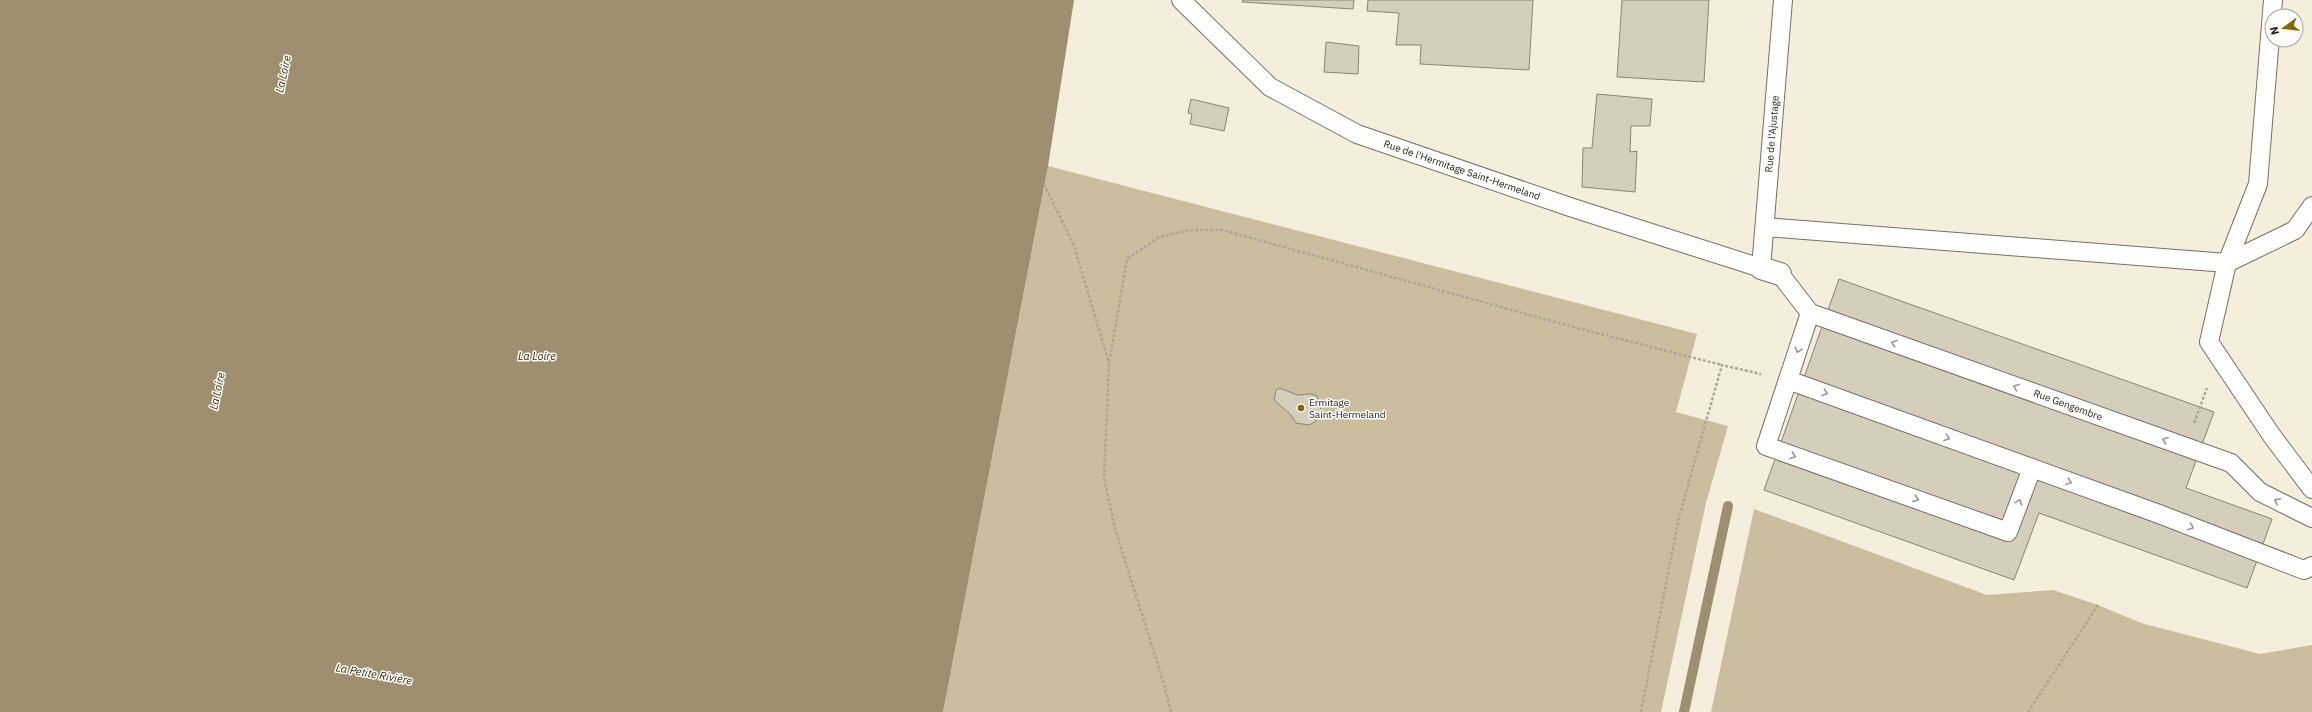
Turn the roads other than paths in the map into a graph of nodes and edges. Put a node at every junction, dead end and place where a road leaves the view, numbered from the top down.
1 (1181, 0) edge
2 (1783, 0) edge
3 (2273, 0) edge
4 (2312, 206) edge
5 (1765, 227) junction
6 (2227, 263) junction
7 (1770, 271) junction
8 (1810, 313) junction
9 (1788, 380) junction
10 (2032, 468) junction
11 (2312, 489) edge
12 (2312, 518) edge
13 (2312, 566) edge

1 - 7 lane, Rue de l'Hermitage Saint-Hermeland
2 - 5 lane, Rue de l'Ajustage
3 - 6 lane
4 - 6 lane
5 - 6 lane
5 - 7 lane, Rue de l'Ajustage
6 - 11 lane
7 - 8 lane
8 -> 9 lane
12 -> 8 lane, Rue Gengembre
9 -> 10 lane
9 -> 10 lane
10 -> 13 lane

